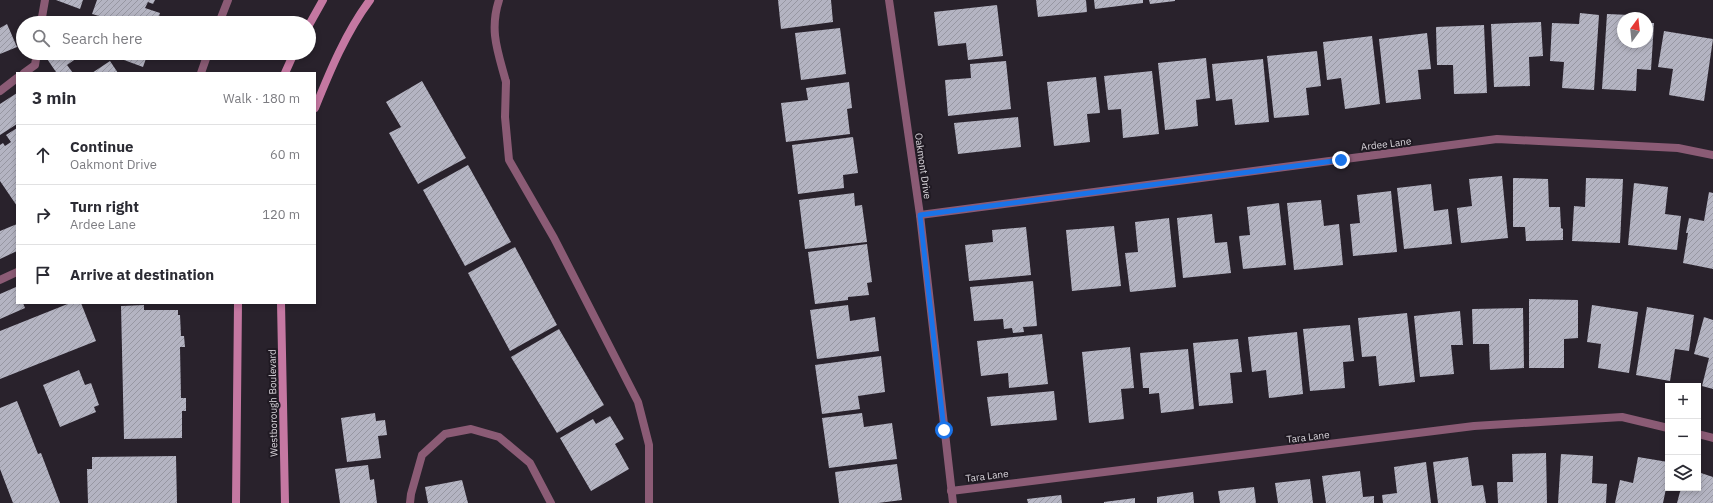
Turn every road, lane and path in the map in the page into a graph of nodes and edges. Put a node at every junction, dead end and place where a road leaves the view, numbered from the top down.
1 (45, 0) edge
2 (228, 0) edge
3 (323, 0) edge
4 (370, 0) edge
5 (499, 0) edge
6 (889, 0) edge
7 (42, 16) edge
8 (222, 16) edge
9 (314, 16) edge
10 (36, 60) edge
11 (206, 60) edge
12 (291, 60) edge
13 (25, 72) edge
14 (201, 72) edge
15 (286, 72) edge
16 (16, 79) edge
17 (0, 90) edge
18 (316, 106) edge
19 (1713, 155) edge
20 (920, 215) junction
21 (16, 272) edge
22 (0, 280) edge
23 (238, 304) edge
24 (281, 304) edge
25 (1665, 427) edge
26 (1701, 435) edge
27 (1713, 438) edge
28 (951, 491) junction
29 (236, 503) edge
30 (284, 503) edge
31 (410, 503) edge
32 (551, 503) edge
33 (649, 503) edge
34 (953, 503) edge

1 - 7 street
2 - 8 street
3 - 9 main road
4 - 18 main road
5 - 33 street
6 - 20 street, Oakmont Drive
10 - 13 street
11 - 14 street
12 - 15 main road
16 - 17 street
19 - 20 street, Ardee Lane
20 - 28 street, Oakmont Drive
21 - 22 street
23 - 29 main road
24 - 30 main road, Westborough Boulevard
25 - 28 street, Tara Lane
26 - 27 street
28 - 34 street, Oakmont Drive
31 - 32 street

